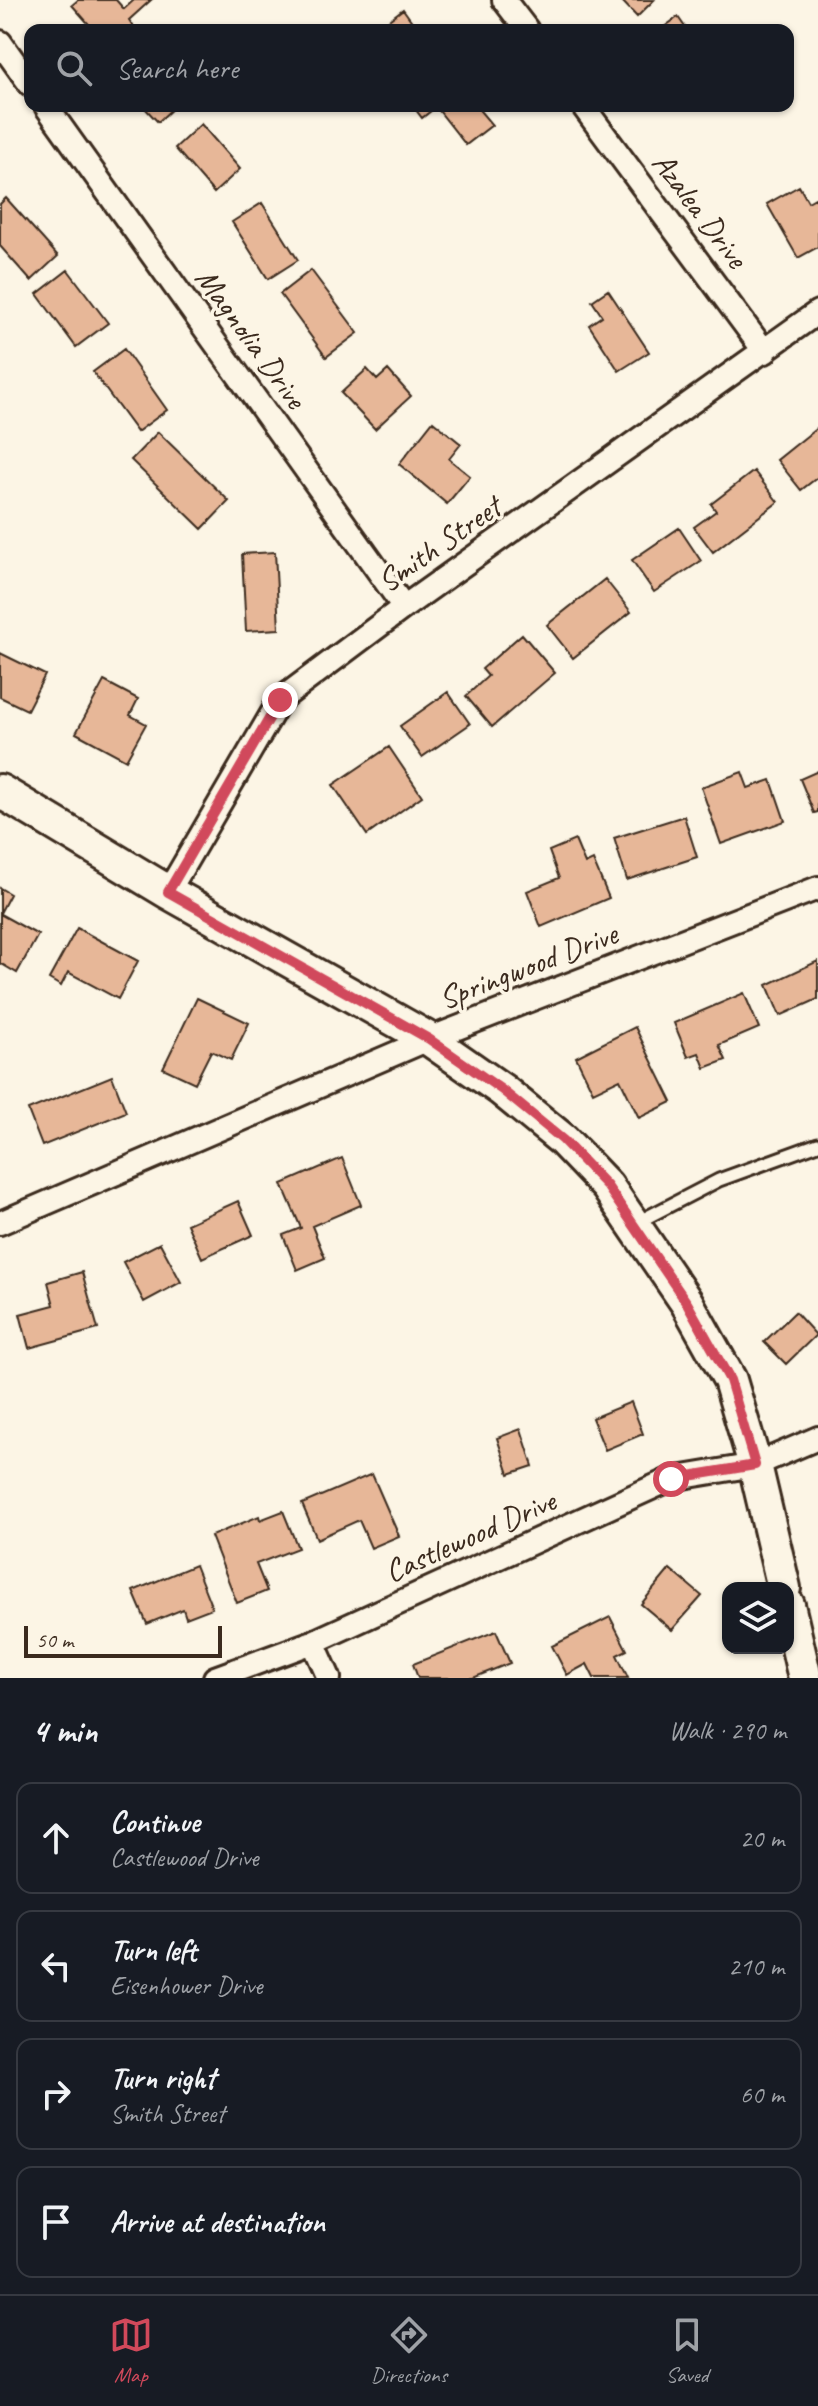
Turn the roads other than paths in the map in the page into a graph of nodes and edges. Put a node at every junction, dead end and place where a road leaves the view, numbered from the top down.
1 (504, 0) edge
2 (522, 24) edge
3 (0, 42) edge
4 (24, 76) edge
5 (50, 112) edge
6 (587, 112) edge
7 (818, 312) edge
8 (765, 352) junction
9 (404, 607) junction
10 (0, 791) edge
11 (818, 888) edge
12 (168, 892) junction
13 (429, 1039) junction
14 (818, 1144) edge
15 (0, 1223) edge
16 (633, 1224) junction
17 (818, 1438) edge
18 (755, 1465) junction
19 (783, 1582) edge
20 (794, 1631) edge
21 (313, 1642) junction
22 (215, 1678) edge
23 (329, 1678) edge
24 (805, 1678) edge

1 - 2 street
3 - 4 street
5 - 9 street, Magnolia Drive
6 - 8 street, Azalea Drive
7 - 8 street, Smith Street
8 - 9 street, Smith Street
9 - 12 street, Smith Street
10 - 12 street
11 - 13 street, Springwood Drive
12 - 13 street
13 - 15 street, Springwood Drive
13 - 16 street
14 - 16 lane
16 - 18 street
17 - 18 street, Castlewood Drive
18 - 19 street
18 - 21 street, Castlewood Drive
20 - 24 street
21 - 22 street, Castlewood Drive
21 - 23 street

